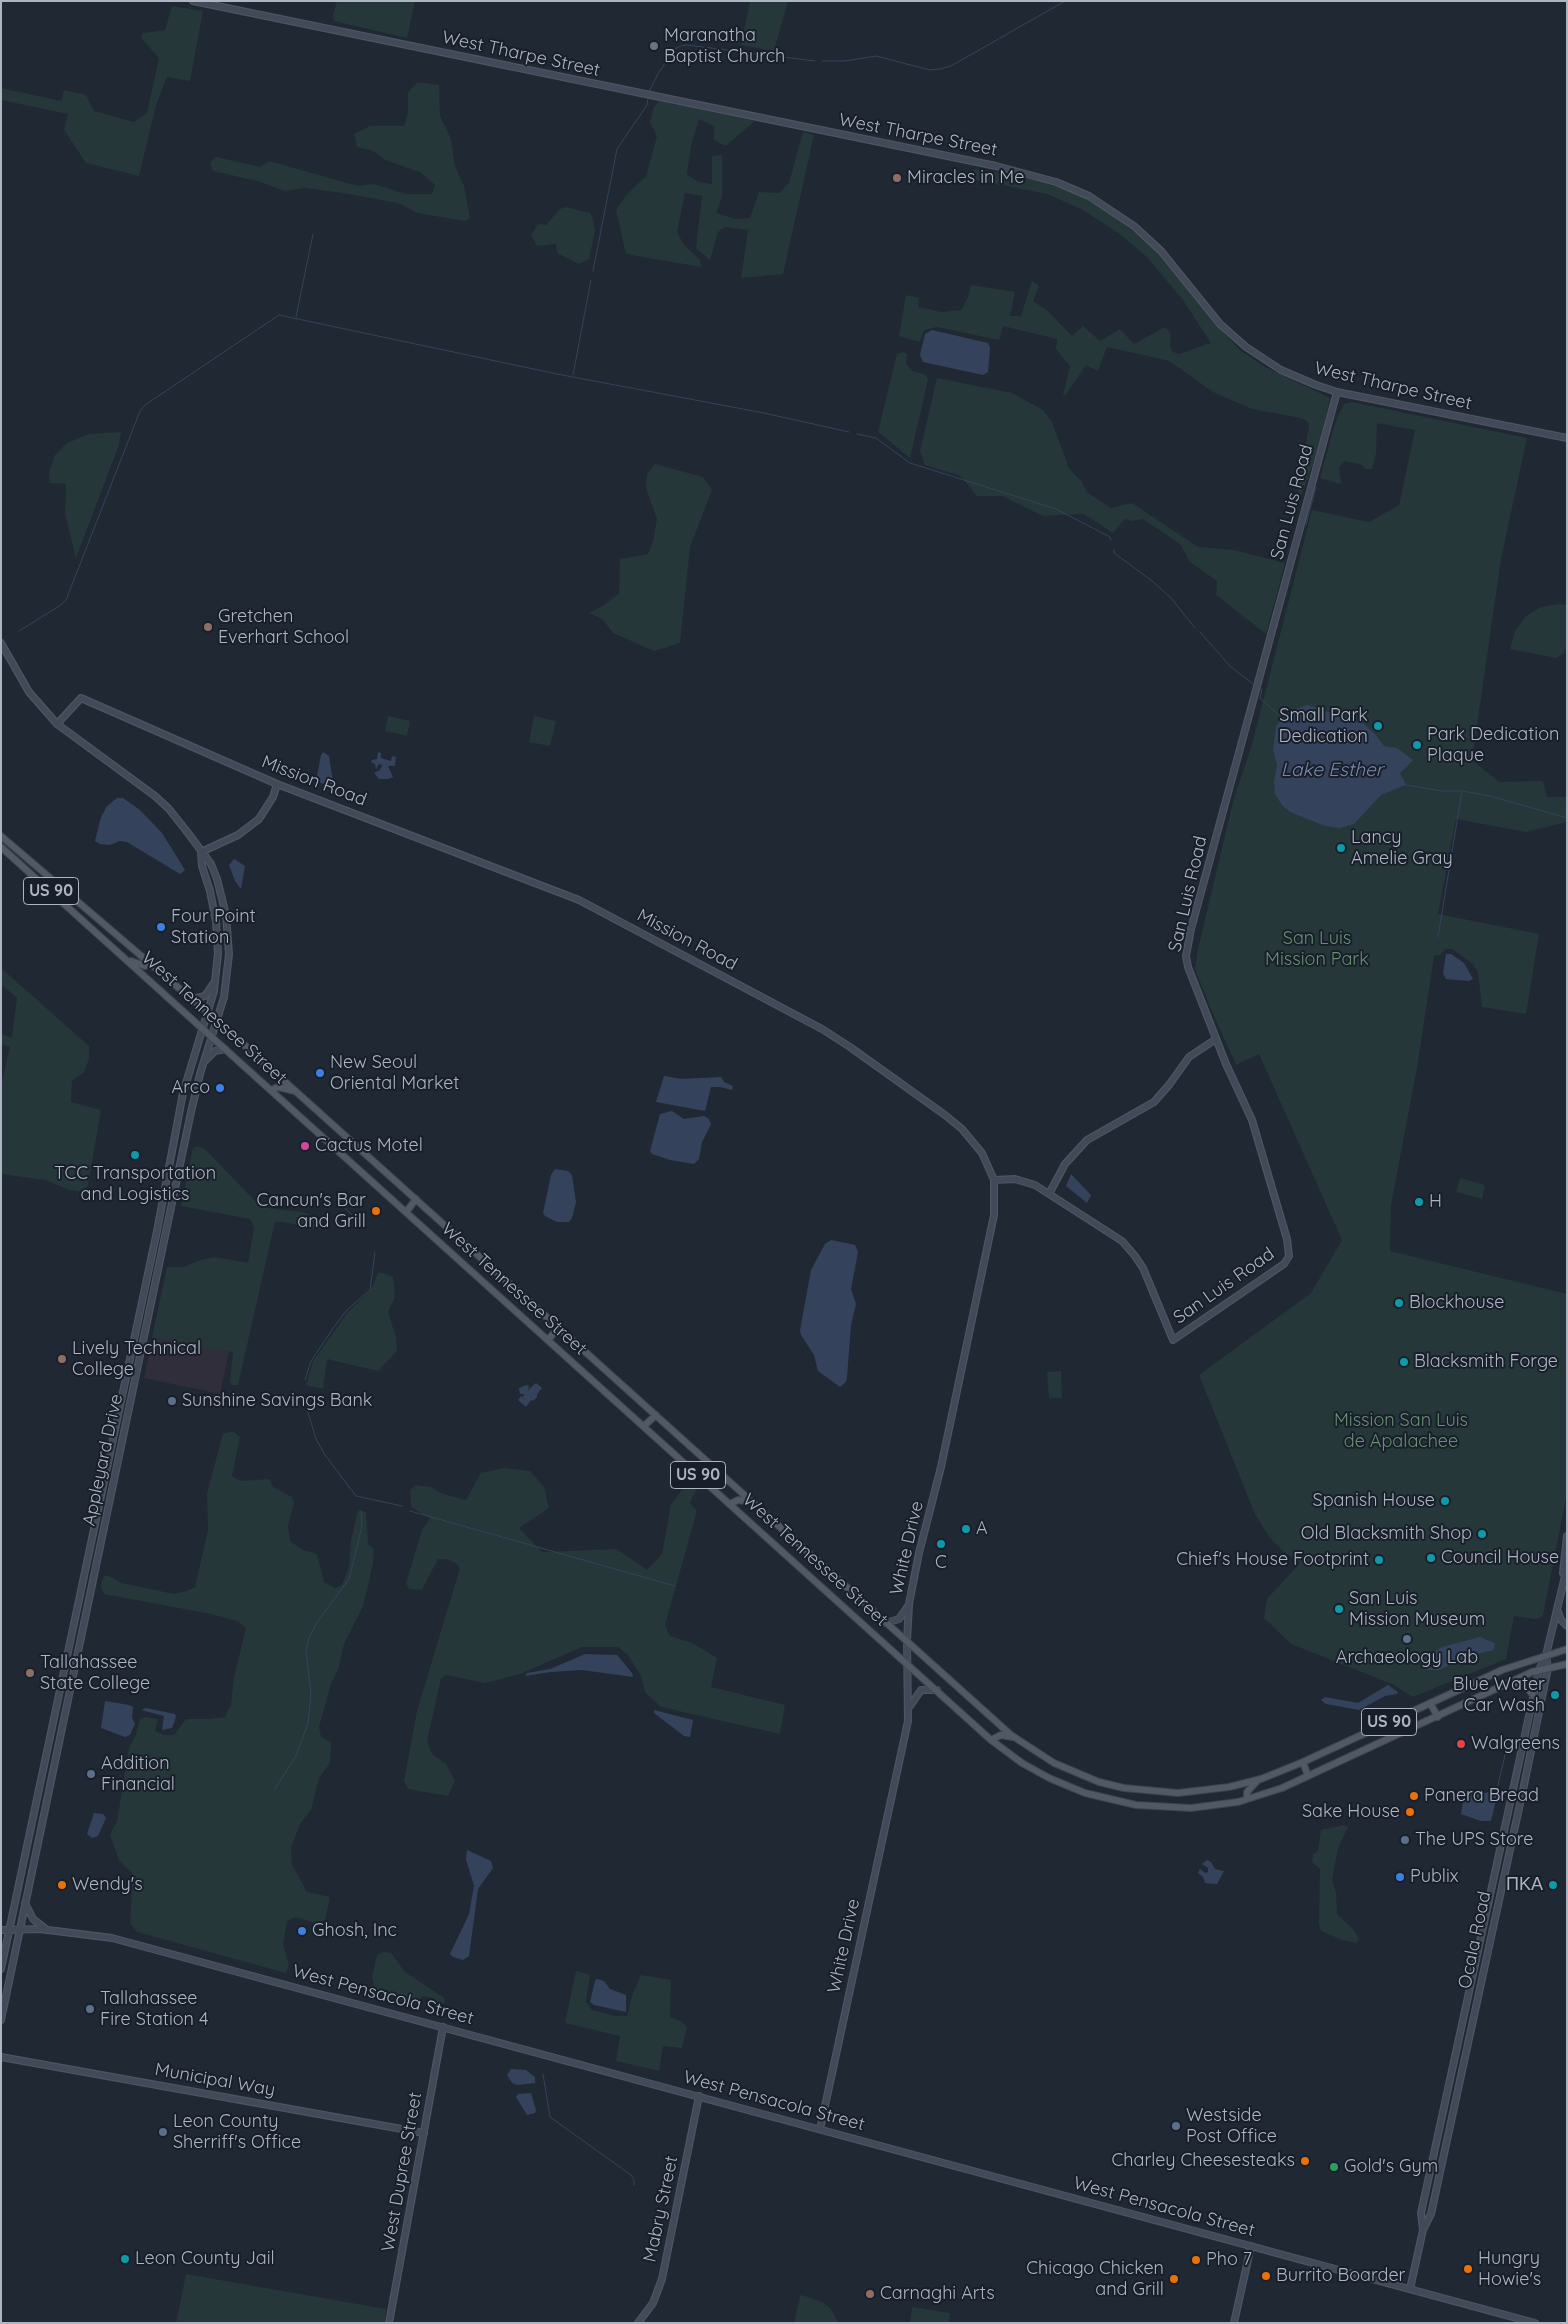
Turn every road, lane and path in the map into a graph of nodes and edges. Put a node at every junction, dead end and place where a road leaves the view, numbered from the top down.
1 (193, 1) edge
2 (1336, 392) junction
3 (1567, 438) edge
4 (1, 643) edge
5 (56, 724) junction
6 (277, 784) junction
7 (1, 836) edge
8 (1, 847) edge
9 (201, 852) junction
10 (56, 894) junction
11 (71, 896) junction
12 (127, 960) junction
13 (152, 963) junction
14 (215, 980) junction
15 (192, 999) junction
16 (208, 1012) junction
17 (217, 1021) junction
18 (202, 1028) junction
19 (211, 1037) junction
20 (1216, 1039) junction
21 (225, 1049) junction
22 (202, 1068) junction
23 (271, 1090) junction
24 (296, 1091) junction
25 (994, 1180) junction
26 (1049, 1194) junction
27 (416, 1199) junction
28 (161, 1207) junction
29 (171, 1209) junction
30 (406, 1211) junction
31 (159, 1217) junction
32 (169, 1219) junction
33 (156, 1231) junction
34 (166, 1233) junction
35 (558, 1328) junction
36 (548, 1340) junction
37 (124, 1389) junction
38 (133, 1391) junction
39 (656, 1415) junction
40 (644, 1426) junction
41 (752, 1502) junction
42 (730, 1504) junction
43 (97, 1514) junction
44 (107, 1516) junction
45 (1567, 1536) edge
46 (1566, 1553) edge
47 (1567, 1568) edge
48 (1560, 1590) junction
49 (909, 1604) junction
50 (1556, 1608) junction
51 (886, 1623) junction
52 (74, 1626) junction
53 (1567, 1626) edge
54 (83, 1628) junction
55 (907, 1641) junction
56 (1567, 1650) edge
57 (1546, 1655) junction
58 (907, 1663) junction
59 (1567, 1664) edge
60 (1548, 1668) junction
61 (1538, 1670) junction
62 (1512, 1682) junction
63 (937, 1690) junction
64 (1533, 1695) junction
65 (1430, 1703) junction
66 (909, 1708) junction
67 (1438, 1717) junction
68 (52, 1729) junction
69 (62, 1731) junction
70 (1014, 1737) junction
71 (992, 1740) junction
72 (1303, 1762) junction
73 (1308, 1776) junction
74 (1258, 1780) junction
75 (48, 1799) junction
76 (1246, 1799) junction
77 (36, 1801) junction
78 (25, 1903) junction
79 (20, 1929) junction
80 (1, 1930) edge
81 (9, 1930) junction
82 (47, 1930) junction
83 (1, 1949) edge
84 (4, 1956) junction
85 (1, 1968) edge
86 (1, 2020) edge
87 (444, 2027) junction
88 (1, 2057) edge
89 (700, 2096) junction
90 (820, 2129) junction
91 (424, 2133) junction
92 (1423, 2230) junction
93 (1251, 2246) junction
94 (1410, 2289) junction
95 (389, 2323) edge
96 (638, 2323) edge
97 (1234, 2323) edge
98 (1535, 2323) edge

1 - 2 main road, West Tharpe Street
2 - 3 main road, West Tharpe Street
2 - 20 main road, San Luis Road
4 - 5 main road
5 - 6 main road, Mission Road
5 - 9 main road
6 - 9 main road
6 - 25 main road, Mission Road
7 - 11 main road, West Tennessee Street / US 90
8 - 10 main road, West Tennessee Street / US 90
9 - 14 main road, Appleyard Drive
9 - 17 main road, Appleyard Drive
10 - 11 main road
10 - 12 main road, West Tennessee Street / US 90
11 - 13 main road, West Tennessee Street / US 90
12 - 13 main road
12 - 18 main road, West Tennessee Street / US 90
13 - 15 main road, West Tennessee Street / US 90
14 - 15 main road
14 - 16 main road, Appleyard Drive
15 - 16 main road, West Tennessee Street / US 90
16 - 17 main road, West Tennessee Street / US 90
16 - 18 main road, Appleyard Drive
17 - 19 main road, Appleyard Drive
17 - 24 main road, West Tennessee Street / US 90
18 - 19 main road, West Tennessee Street / US 90
18 - 28 main road, Appleyard Drive
19 - 21 main road, West Tennessee Street / US 90
19 - 22 main road, Appleyard Drive
20 - 26 main road
20 - 26 main road, San Luis Road
21 - 22 main road
21 - 23 main road, West Tennessee Street / US 90
22 - 29 main road, Appleyard Drive
23 - 24 main road
23 - 30 main road, West Tennessee Street / US 90
24 - 27 main road, West Tennessee Street / US 90
25 - 26 main road
25 - 49 main road, White Drive
27 - 30 main road
27 - 35 main road, West Tennessee Street / US 90
28 - 29 main road
28 - 31 main road, Appleyard Drive
29 - 32 main road, Appleyard Drive
30 - 36 main road, West Tennessee Street / US 90
31 - 32 main road
31 - 33 main road, Appleyard Drive
32 - 34 main road, Appleyard Drive
33 - 34 main road
33 - 37 main road, Appleyard Drive
34 - 38 main road, Appleyard Drive
35 - 36 main road
35 - 39 main road, West Tennessee Street / US 90
36 - 40 main road, West Tennessee Street / US 90
37 - 38 main road
37 - 43 main road, Appleyard Drive
38 - 44 main road, Appleyard Drive
39 - 40 main road
39 - 41 main road, West Tennessee Street / US 90
40 - 42 main road, West Tennessee Street / US 90
41 - 42 main road
41 - 51 main road, West Tennessee Street / US 90
42 - 58 main road, West Tennessee Street / US 90
43 - 44 main road
43 - 52 main road, Appleyard Drive
44 - 54 main road, Appleyard Drive
45 - 46 main road, Ocala Road
46 - 48 main road, Ocala Road
47 - 48 main road, Ocala Road
48 - 50 main road, Ocala Road
49 - 51 main road
49 - 55 main road, White Drive
50 - 53 main road
50 - 57 main road, Ocala Road
51 - 55 main road, West Tennessee Street / US 90
52 - 54 main road
52 - 68 main road, Appleyard Drive
54 - 69 main road, Appleyard Drive
55 - 58 main road, White Drive
55 - 70 main road, West Tennessee Street / US 90
56 - 57 main road, West Tennessee Street / US 90
57 - 60 main road, Ocala Road
57 - 61 main road, Ocala Road
57 - 65 main road, West Tennessee Street / US 90
58 - 63 main road, West Tennessee Street / US 90
58 - 66 main road, White Drive
59 - 60 main road, West Tennessee Street / US 90
60 - 61 main road, West Tennessee Street / US 90
60 - 92 main road, Ocala Road
61 - 62 main road, West Tennessee Street / US 90
61 - 64 main road, Ocala Road
62 - 64 main road
62 - 67 main road, West Tennessee Street / US 90
63 - 66 main road
63 - 71 main road, West Tennessee Street / US 90
64 - 92 main road, Ocala Road
65 - 67 main road
65 - 72 main road, West Tennessee Street / US 90
66 - 90 main road, White Drive
67 - 73 main road, West Tennessee Street / US 90
68 - 69 main road
68 - 77 main road, Appleyard Drive
69 - 75 main road, Appleyard Drive
70 - 71 main road
70 - 74 main road, West Tennessee Street / US 90
71 - 76 main road, West Tennessee Street / US 90
72 - 73 main road
72 - 74 main road, West Tennessee Street / US 90
73 - 76 main road, West Tennessee Street / US 90
74 - 76 main road
75 - 77 main road
75 - 78 main road, Appleyard Drive
77 - 81 main road, Appleyard Drive
78 - 79 main road, Appleyard Drive
78 - 82 main road
79 - 81 main road, West Pensacola Street
79 - 82 main road, West Pensacola Street
79 - 86 main road, Appleyard Drive
80 - 81 main road, West Pensacola Street
81 - 84 main road, Appleyard Drive
82 - 87 main road, West Pensacola Street
83 - 84 main road
84 - 85 main road, Appleyard Drive
87 - 89 main road, West Pensacola Street
87 - 91 main road, West Dupree Street
88 - 91 main road, Municipal Way
89 - 90 main road, West Pensacola Street
89 - 96 main road, Mabry Street
90 - 93 main road, West Pensacola Street
91 - 95 main road, West Dupree Street
92 - 94 main road, Ocala Road
93 - 94 main road, West Pensacola Street
93 - 97 main road
94 - 98 main road, West Pensacola Street

